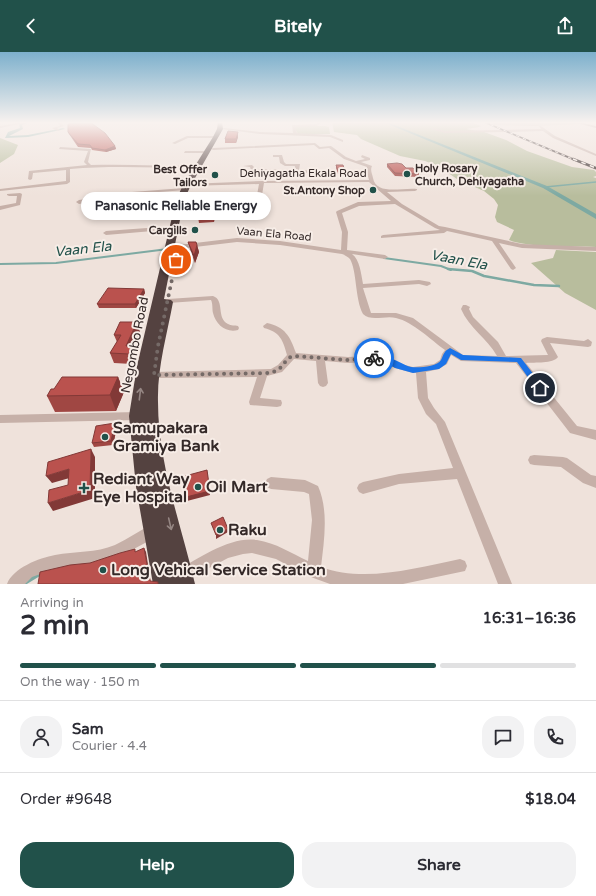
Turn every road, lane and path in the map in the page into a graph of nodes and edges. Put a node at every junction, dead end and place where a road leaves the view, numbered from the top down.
1 (291, 146) edge
2 (195, 147) edge
3 (210, 147) edge
4 (210, 147) edge
5 (331, 147) edge
6 (543, 147) edge
7 (550, 147) edge
8 (577, 147) edge
9 (60, 148) dead end
10 (185, 152) dead end
11 (292, 153) dead end
12 (596, 155) edge
13 (274, 156) dead end
14 (362, 156) dead end
15 (356, 162) junction
16 (596, 165) edge
17 (90, 166) junction
18 (245, 166) dead end
19 (331, 166) dead end
20 (198, 167) junction
21 (68, 168) junction
22 (596, 169) edge
23 (296, 172) junction
24 (331, 172) junction
25 (30, 179) dead end
26 (370, 181) junction
27 (262, 182) junction
28 (335, 182) junction
29 (188, 187) junction
30 (0, 190) edge
31 (415, 190) dead end
32 (382, 191) junction
33 (0, 196) edge
34 (263, 198) dead end
35 (79, 202) dead end
36 (396, 202) junction
37 (0, 208) edge
38 (184, 211) junction
39 (238, 211) dead end
40 (174, 228) junction
41 (449, 231) junction
42 (106, 233) dead end
43 (383, 237) dead end
44 (495, 241) junction
45 (178, 247) junction
46 (596, 249) edge
47 (344, 252) junction
48 (385, 257) dead end
49 (513, 268) dead end
50 (427, 284) dead end
51 (359, 286) junction
52 (168, 301) junction
53 (466, 307) dead end
54 (267, 326) dead end
55 (235, 328) dead end
56 (588, 342) dead end
57 (450, 350) junction
58 (292, 356) junction
59 (320, 358) junction
60 (504, 360) junction
61 (519, 360) junction
62 (421, 369) junction
63 (263, 374) junction
64 (154, 375) junction
65 (324, 383) dead end
66 (277, 403) dead end
67 (137, 416) junction
68 (0, 419) edge
69 (596, 435) edge
70 (534, 460) dead end
71 (461, 473) junction
72 (271, 482) dead end
73 (596, 482) edge
74 (363, 488) dead end
75 (154, 531) junction
76 (460, 566) dead end
77 (313, 571) junction
78 (183, 580) edge
79 (14, 584) edge
80 (164, 584) edge
81 (505, 584) edge

1 - 11 street
2 - 10 street
3 - 20 highway, Negombo Road
4 - 29 highway, Negombo Road
5 - 15 street
6 - 22 street
7 - 16 street
8 - 12 street
9 - 17 street
13 - 23 street
14 - 15 street
15 - 26 street
17 - 20 street
17 - 21 street
18 - 23 street
19 - 24 street
20 - 29 highway, Negombo Road
21 - 25 street
21 - 30 street
23 - 24 street
24 - 28 street
26 - 28 street, Dehiyagatha Ekala Road
26 - 32 street, Dehiyagatha Ekala Road
27 - 28 street, Dehiyagatha Ekala Road
27 - 29 street, Dehiyagatha Ekala Road
27 - 34 street
29 - 35 street, Dehiyagatha Ekala Road
29 - 38 highway, Negombo Road
29 - 40 highway, Negombo Road
31 - 32 street
32 - 36 street, Dehiyagatha Ekala Road
33 - 37 street
36 - 41 street, Dehiyagatha Ekala Road
36 - 47 street
38 - 39 street
38 - 45 highway, Negombo Road
40 - 42 street
67 -> 40 highway, Negombo Road
41 - 43 street
41 - 44 street, Dehiyagatha Ekala Road
44 - 46 street, Dehiyagatha Ekala Road
44 - 49 street
45 - 47 street, Vaan Ela Road
45 - 52 highway, Negombo Road
47 - 48 street, Vaan Ela Road
47 - 51 street
50 - 51 street
51 - 57 street
52 - 55 street
52 - 64 highway, Negombo Road
53 - 60 street
54 - 58 street
56 - 61 street
57 - 60 street
57 - 62 street
58 - 59 street
58 - 63 street
59 - 62 street
59 - 65 street
60 - 61 street
61 - 69 street
62 - 71 street
63 - 64 street
63 - 66 street
64 -> 78 highway, Negombo Road
67 - 68 street
67 - 75 highway, Negombo Road
70 - 73 street
71 - 74 street
71 - 81 street
72 - 77 street
75 - 79 street
75 - 80 highway, Negombo Road
76 - 77 street
77 - 78 street

